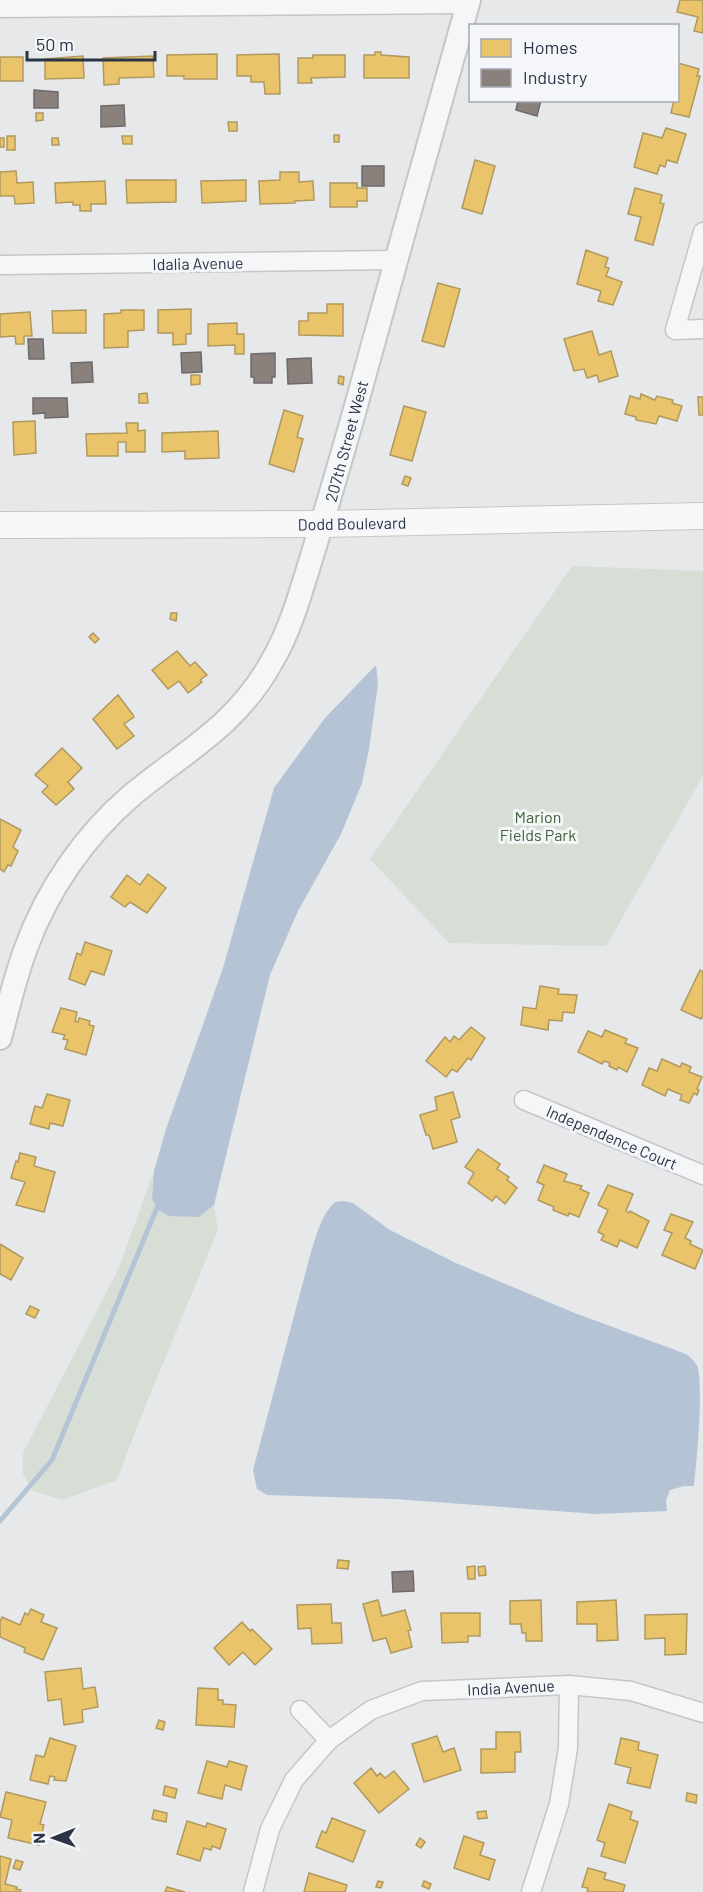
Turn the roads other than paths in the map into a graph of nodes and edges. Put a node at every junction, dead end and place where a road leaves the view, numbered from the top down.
1 (469, 2) edge
2 (0, 8) edge
3 (703, 232) edge
4 (396, 260) junction
5 (0, 265) edge
6 (703, 329) edge
7 (703, 516) edge
8 (323, 524) junction
9 (0, 525) edge
10 (0, 1038) edge
11 (524, 1100) dead end
12 (702, 1173) edge
13 (569, 1685) junction
14 (300, 1710) dead end
15 (703, 1713) edge
16 (329, 1740) junction
17 (253, 1892) edge
18 (531, 1892) edge

1 - 2 street
1 - 4 street, 207th Street West
3 - 6 street
4 - 5 street, Idalia Avenue
4 - 8 street, 207th Street West
7 - 8 main road, Dodd Boulevard
8 - 9 main road, Dodd Boulevard
8 - 10 street, 207th Street West
11 - 12 street, Independence Court
13 - 15 street, India Avenue
13 - 16 street, India Avenue
13 - 18 street
14 - 16 street
16 - 17 street, India Avenue

